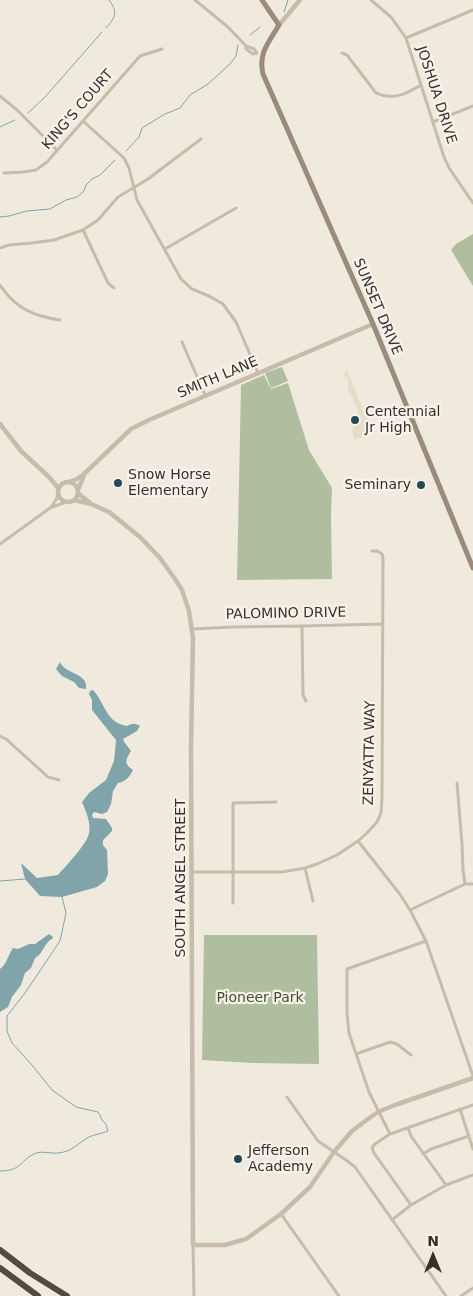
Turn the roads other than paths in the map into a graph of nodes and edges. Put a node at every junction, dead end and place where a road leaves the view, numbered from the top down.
1 (195, 0) edge
2 (262, 0) edge
3 (300, 0) edge
4 (371, 0) edge
5 (473, 10) edge
6 (280, 25) junction
7 (406, 38) junction
8 (162, 49) dead end
9 (342, 53) dead end
10 (260, 54) junction
11 (421, 85) junction
12 (0, 96) edge
13 (473, 106) edge
14 (83, 121) junction
15 (433, 122) junction
16 (200, 139) dead end
17 (57, 150) junction
18 (4, 172) dead end
19 (134, 188) junction
20 (472, 199) edge
21 (236, 208) dead end
22 (83, 230) junction
23 (0, 248) edge
24 (165, 249) junction
25 (0, 285) edge
26 (114, 288) dead end
27 (60, 320) dead end
28 (373, 324) junction
29 (182, 342) dead end
30 (258, 373) junction
31 (206, 396) junction
32 (0, 424) edge
33 (84, 474) junction
34 (49, 477) junction
35 (67, 482) junction
36 (78, 491) junction
37 (58, 492) junction
38 (74, 500) junction
39 (66, 502) junction
40 (91, 504) junction
41 (50, 508) junction
42 (1, 543) edge
43 (372, 551) dead end
44 (473, 568) edge
45 (382, 624) junction
46 (302, 626) junction
47 (191, 629) junction
48 (306, 701) dead end
49 (0, 736) edge
50 (59, 780) dead end
51 (457, 782) dead end
52 (276, 802) dead end
53 (358, 841) junction
54 (305, 868) junction
55 (192, 872) junction
56 (233, 872) junction
57 (465, 884) junction
58 (473, 884) edge
59 (313, 901) dead end
60 (233, 903) dead end
61 (410, 910) junction
62 (426, 941) junction
63 (356, 1054) junction
64 (411, 1055) dead end
65 (473, 1077) edge
66 (287, 1097) dead end
67 (473, 1105) edge
68 (460, 1109) junction
69 (378, 1112) junction
70 (408, 1128) junction
71 (390, 1134) junction
72 (468, 1136) junction
73 (473, 1148) edge
74 (334, 1152) junction
75 (423, 1154) junction
76 (473, 1176) edge
77 (446, 1185) junction
78 (411, 1206) junction
79 (281, 1214) junction
80 (392, 1220) junction
81 (193, 1245) junction
82 (0, 1250) edge
83 (0, 1268) edge
84 (473, 1288) edge
85 (38, 1296) edge
86 (67, 1296) edge
87 (194, 1296) edge
88 (339, 1296) edge
89 (446, 1296) edge
90 (461, 1296) edge

1 - 10 street
2 - 6 main road
3 - 6 street
4 - 7 street, JOSHUA DRIVE
5 - 7 street
6 - 10 main road
7 - 11 street, JOSHUA DRIVE
8 - 14 street, KING'S COURT
9 - 11 street
10 - 28 main road, SUNSET DRIVE
11 - 15 street, JOSHUA DRIVE
12 - 17 street
13 - 15 street
14 - 17 street, KING'S COURT
14 - 19 street
15 - 20 street, JOSHUA DRIVE
16 - 19 street
17 - 18 street, KING'S COURT
19 - 22 street
19 - 24 street
21 - 24 street
22 - 23 street
22 - 26 street
24 - 30 street
25 - 27 street
28 - 30 street, SMITH LANE
28 - 44 main road, SUNSET DRIVE
29 - 31 street
30 - 31 street, SMITH LANE
31 - 33 street, SMITH LANE
32 - 34 street
33 - 35 street, SMITH LANE
33 - 36 street, SMITH LANE
34 - 35 street
34 - 37 street
35 - 36 street
35 - 37 street
36 - 38 street
36 - 40 street, SOUTH ANGEL STREET
37 - 39 street
37 - 41 street
38 - 39 street
38 - 40 street, SOUTH ANGEL STREET
39 - 41 street
40 - 47 street, SOUTH ANGEL STREET
41 - 42 street
43 - 45 street, ZENYATTA WAY
45 - 46 street, PALOMINO DRIVE
45 - 53 street, ZENYATTA WAY
46 - 47 street, PALOMINO DRIVE
46 - 48 street
47 - 55 street, SOUTH ANGEL STREET
49 - 50 street
51 - 57 street
52 - 56 street
53 - 54 street, ZENYATTA WAY
53 - 61 street
54 - 56 street, ZENYATTA WAY
54 - 59 street
55 - 56 street, ZENYATTA WAY
55 - 81 street, SOUTH ANGEL STREET
56 - 60 street
57 - 58 street
57 - 61 street
61 - 62 street
62 - 63 street
62 - 65 street
63 - 64 street
63 - 69 street
65 - 69 street
66 - 74 street
67 - 68 street
68 - 70 street
68 - 72 street
69 - 71 street
69 - 74 street
70 - 71 street
70 - 75 street
71 - 78 street
72 - 73 street
72 - 75 street
74 - 79 street
74 - 80 street
75 - 77 street
76 - 77 street
77 - 78 street
78 - 80 street
79 - 81 street
79 - 88 street
80 - 89 street
81 - 87 street, SOUTH ANGEL STREET
82 - 86 highway
83 - 85 highway
84 - 90 street

